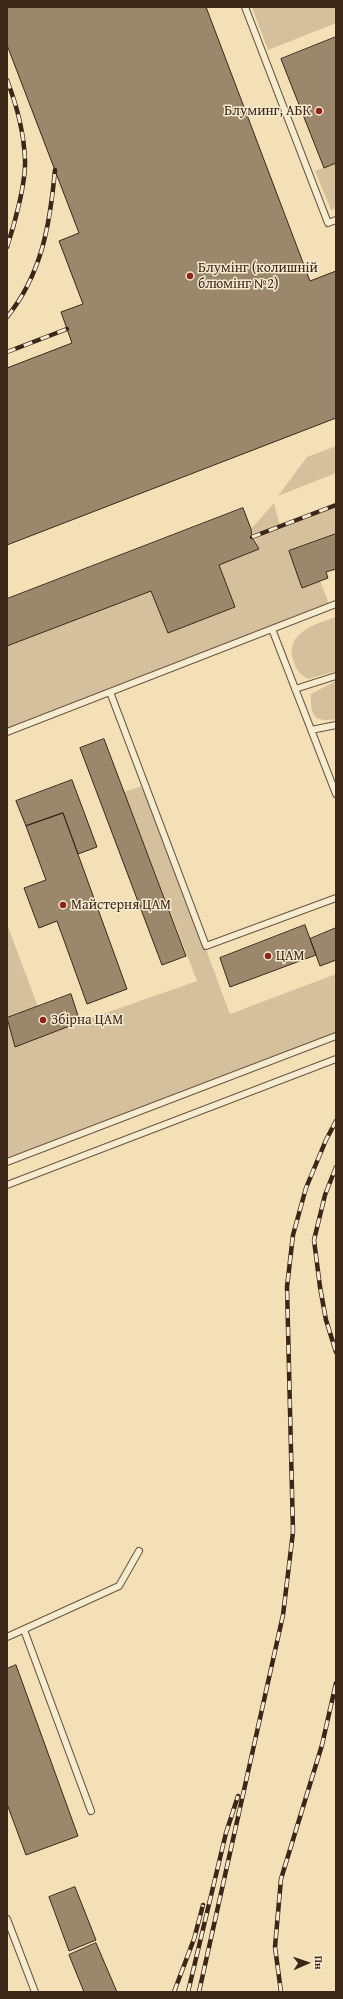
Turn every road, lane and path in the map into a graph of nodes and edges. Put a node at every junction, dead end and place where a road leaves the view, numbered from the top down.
1 (245, 7) edge
2 (336, 220) edge
3 (336, 604) edge
4 (272, 629) junction
5 (336, 676) edge
6 (295, 689) junction
7 (110, 692) junction
8 (336, 725) edge
9 (311, 730) junction
10 (7, 732) edge
11 (333, 776) edge
12 (336, 794) edge
13 (336, 898) edge
14 (336, 1036) edge
15 (336, 1059) edge
16 (7, 1162) edge
17 (7, 1185) edge
18 (139, 1551) dead end
19 (24, 1630) junction
20 (7, 1637) edge
21 (91, 1811) dead end
22 (7, 1919) edge
23 (35, 1992) edge

1 - 2 lane
3 - 4 lane
4 - 6 lane
4 - 7 lane
5 - 6 lane
6 - 9 lane
7 - 10 lane
7 - 13 lane
8 - 9 lane
9 - 11 lane
11 - 12 lane
14 - 16 lane
15 - 17 lane
18 - 19 lane
19 - 20 lane
19 - 21 lane
22 - 23 lane

